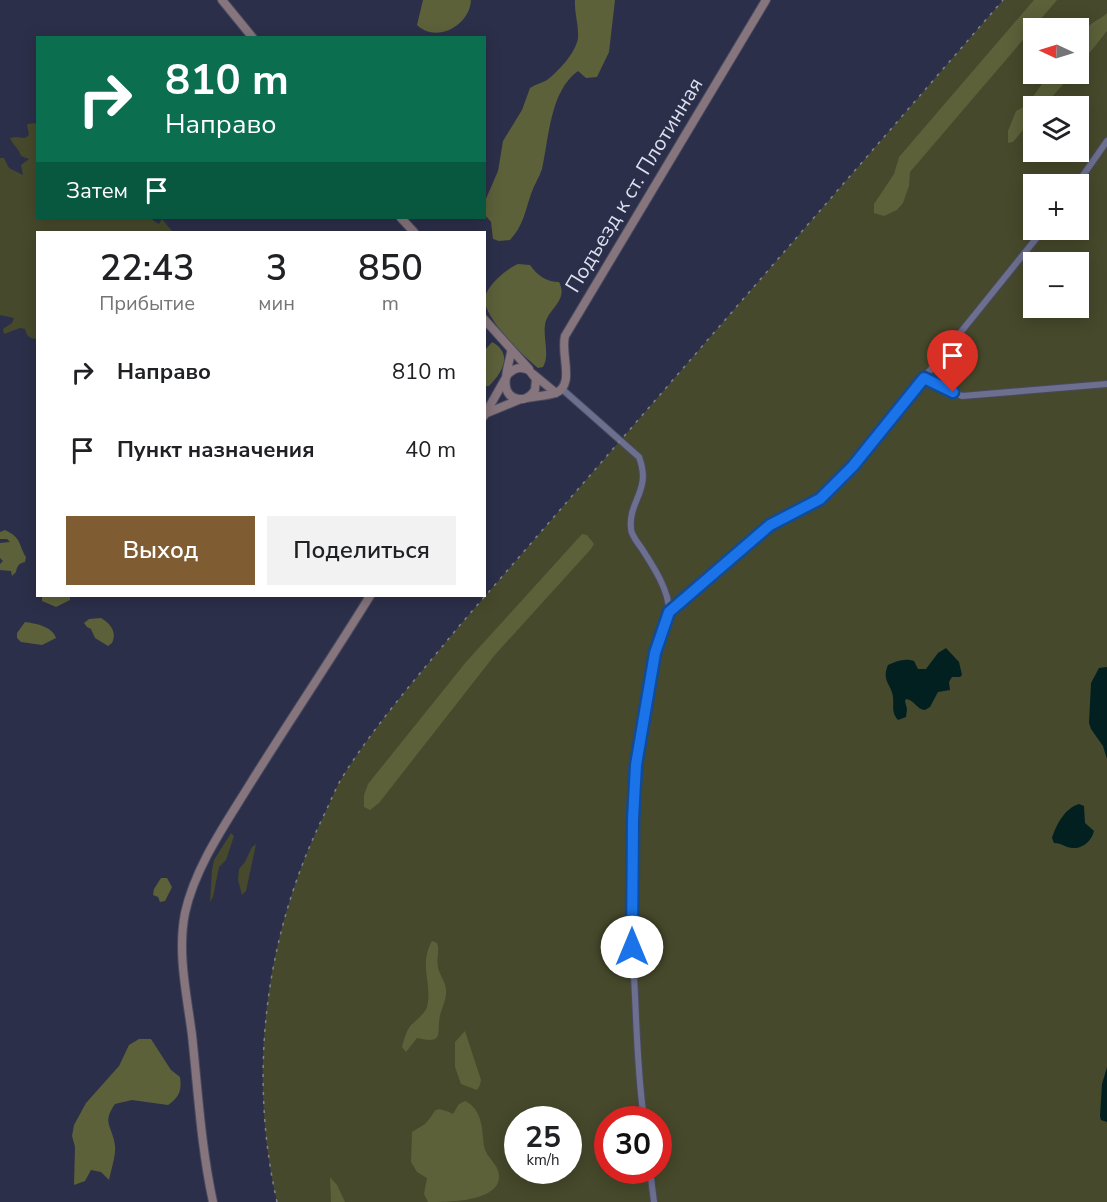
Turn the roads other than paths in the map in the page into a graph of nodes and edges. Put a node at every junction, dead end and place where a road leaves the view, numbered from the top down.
1 (222, 0) edge
2 (766, 0) edge
3 (251, 36) edge
4 (1107, 141) edge
5 (1084, 174) edge
6 (402, 219) edge
7 (413, 231) edge
8 (1035, 240) edge
9 (486, 321) edge
10 (512, 352) junction
11 (531, 372) junction
12 (508, 374) junction
13 (924, 378) junction
14 (1107, 384) edge
15 (559, 391) junction
16 (524, 399) junction
17 (486, 412) edge
18 (486, 414) edge
19 (369, 597) edge
20 (669, 612) junction
21 (642, 1106) edge
22 (652, 1184) edge
23 (213, 1202) edge
24 (654, 1202) edge

1 - 3 street
2 - 15 street, Подъезд к ст. Плотинная
4 - 5 street
6 - 7 street
8 - 13 street
9 - 10 street
10 - 11 street
10 - 12 street
11 - 12 street
11 - 15 street
11 - 16 street
12 - 16 street
12 - 17 street
13 - 14 street
13 - 20 street
15 - 16 street
15 - 20 street
16 - 18 street
19 - 23 street
20 - 21 street
22 - 24 street

